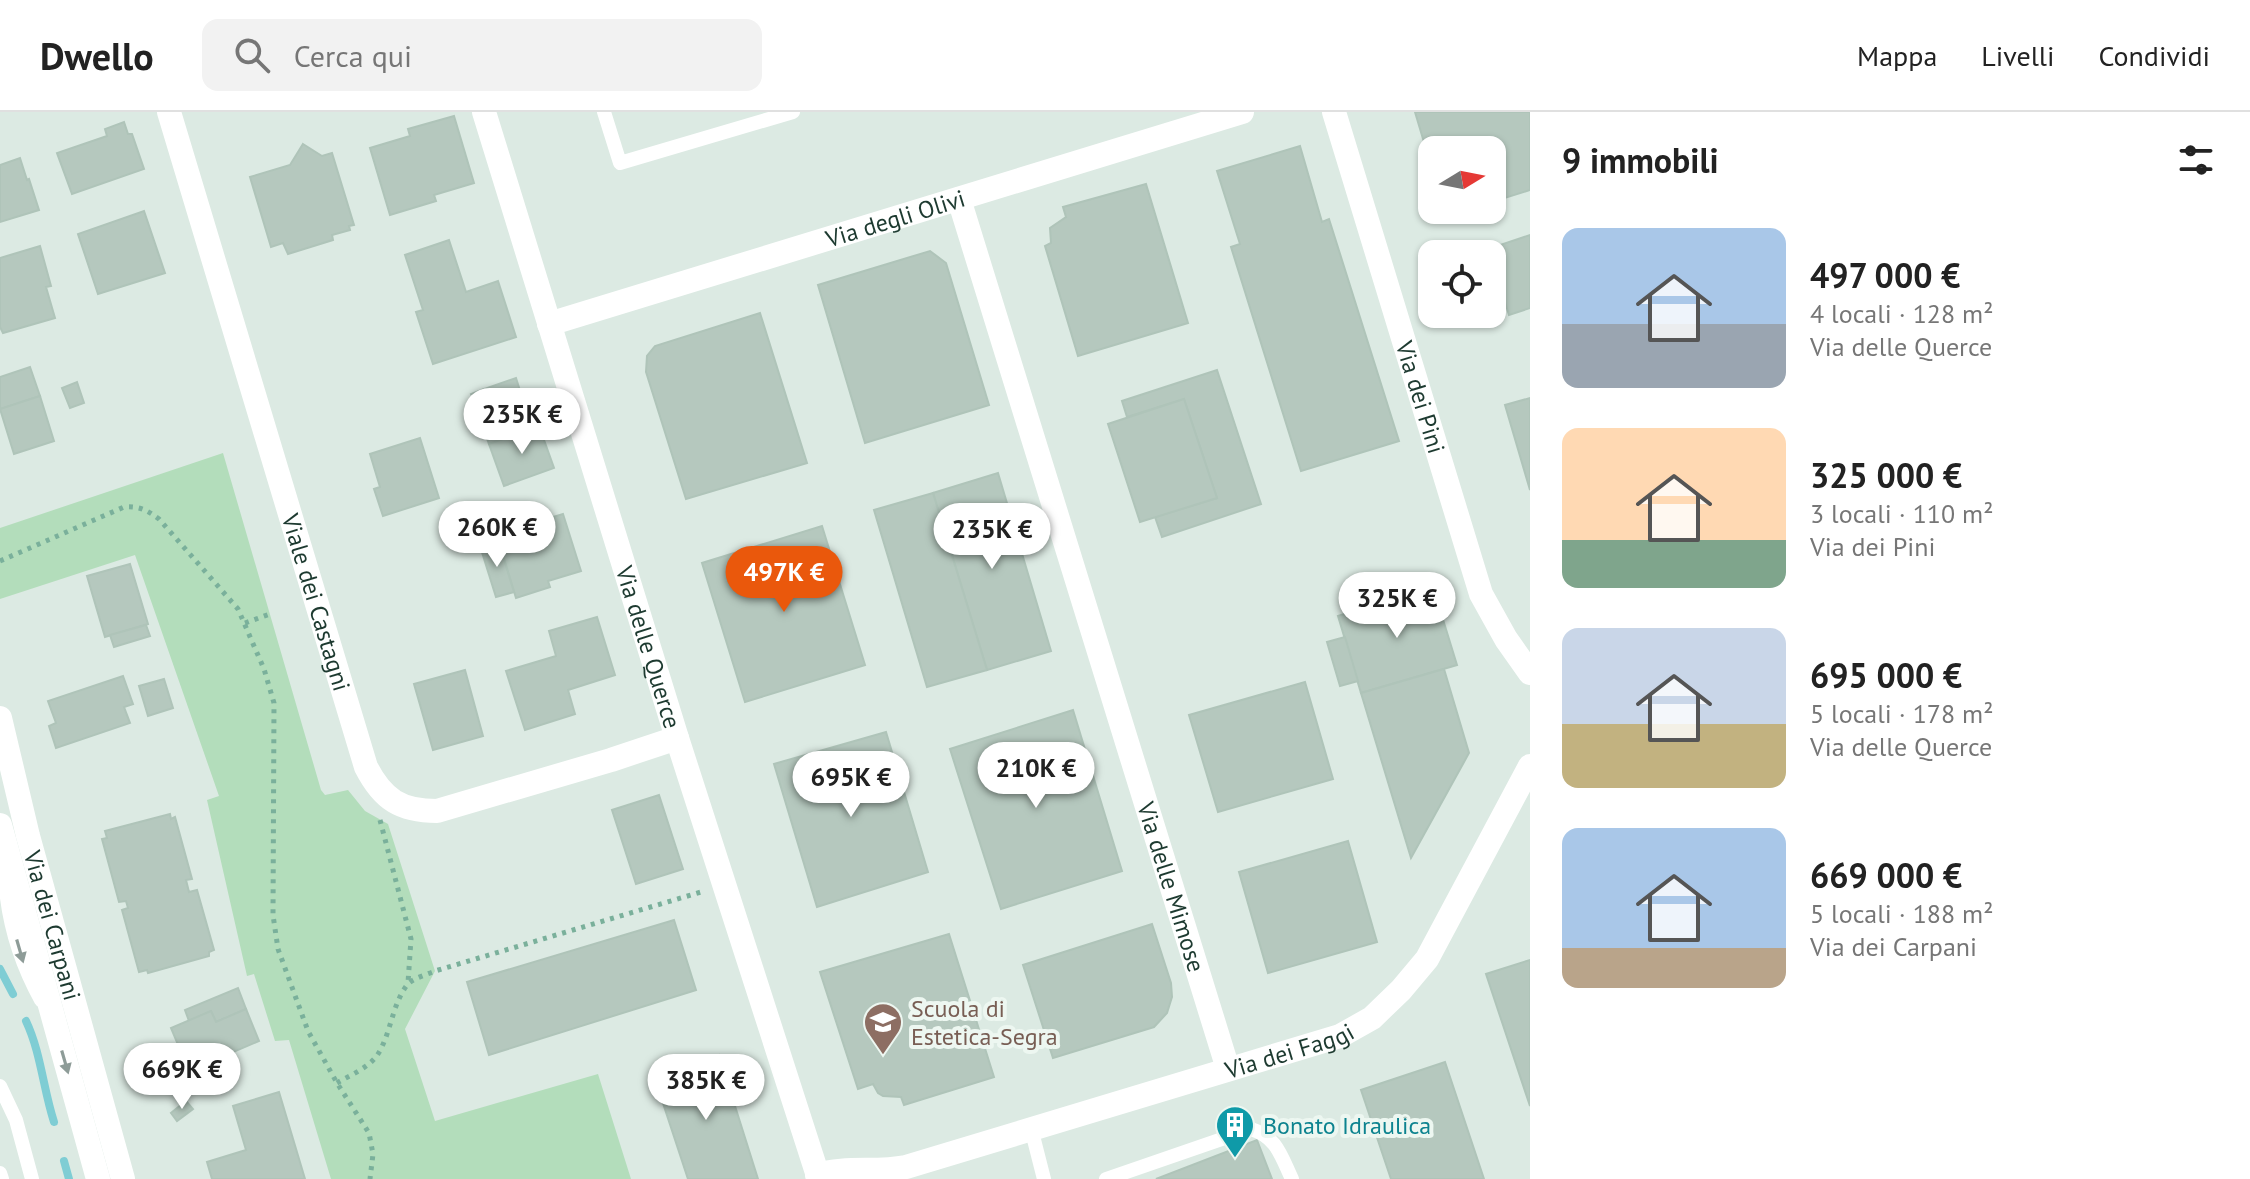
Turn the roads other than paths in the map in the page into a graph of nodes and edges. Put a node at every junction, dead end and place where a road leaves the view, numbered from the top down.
1 (169, 112) edge
2 (484, 112) edge
3 (604, 112) edge
4 (793, 112) edge
5 (1242, 112) edge
6 (1334, 112) edge
7 (1199, 118) edge
8 (959, 199) junction
9 (549, 324) junction
10 (1530, 673) edge
11 (0, 718) edge
12 (677, 738) junction
13 (1530, 766) edge
14 (3, 836) edge
15 (1228, 1069) junction
16 (0, 1086) edge
17 (0, 1104) edge
18 (1031, 1128) junction
19 (917, 1164) junction
20 (818, 1177) edge
21 (24, 1179) edge
22 (32, 1179) edge
23 (98, 1179) edge
24 (123, 1179) edge
25 (887, 1179) edge
26 (1044, 1179) edge
27 (1106, 1179) edge
28 (1292, 1179) edge

1 - 12 street, Viale dei Castagni
2 - 9 street, Via delle Querce
3 - 4 lane
5 - 7 street, Via degli Olivi
6 - 10 street, Via dei Pini
7 - 8 street, Via degli Olivi
8 - 9 street, Via degli Olivi
8 - 15 street, Via delle Mimose
9 - 12 street, Via delle Querce
11 - 24 street, Via dei Carpani
12 - 20 street, Via delle Querce
13 - 15 street, Via dei Faggi
14 -> 23 street, Via dei Carpani
15 - 18 street, Via dei Faggi
16 - 22 lane
17 - 21 lane
18 - 19 street, Via dei Faggi
18 - 26 lane
19 - 20 street, Via dei Faggi
19 - 25 street, Via dei Faggi
27 - 28 lane

